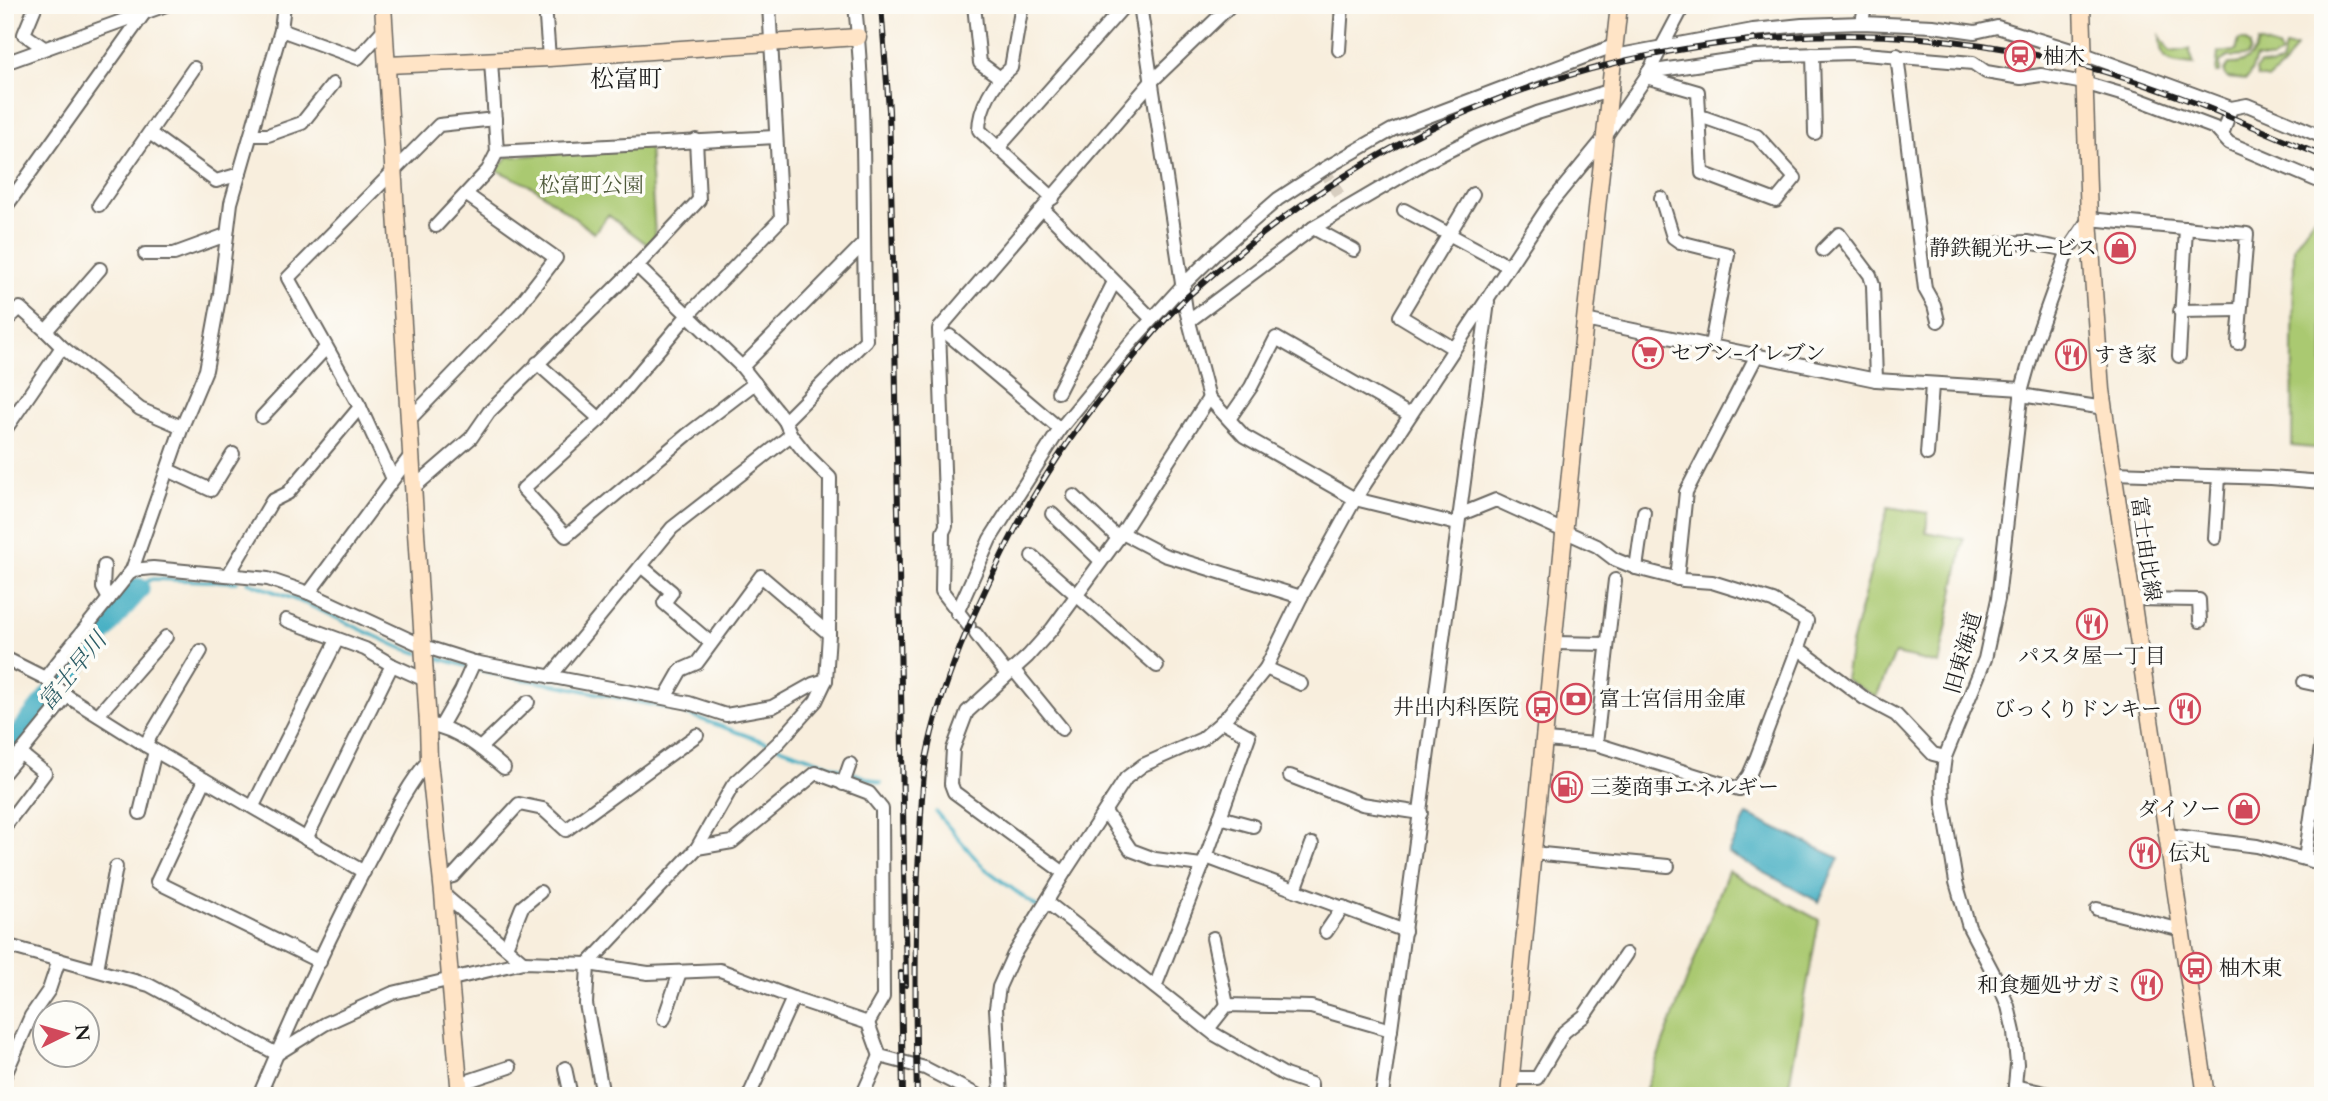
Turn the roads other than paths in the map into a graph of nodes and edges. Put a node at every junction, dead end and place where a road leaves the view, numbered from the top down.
1 (36, 5) edge
2 (166, 5) edge
3 (284, 5) edge
4 (383, 5) edge
5 (545, 5) edge
6 (769, 5) edge
7 (855, 5) edge
8 (974, 5) edge
9 (1022, 5) edge
10 (1125, 5) edge
11 (1140, 5) edge
12 (1231, 5) edge
13 (1342, 5) edge
14 (1619, 5) edge
15 (1685, 5) edge
16 (1865, 5) edge
17 (2082, 5) edge
18 (145, 12) junction
19 (1862, 23) junction
20 (384, 29) junction
21 (281, 30) junction
22 (858, 37) junction
23 (771, 44) junction
24 (1663, 47) junction
25 (44, 48) junction
26 (1339, 50) dead end
27 (1615, 50) junction
28 (1812, 54) junction
29 (2084, 54) junction
30 (1897, 55) junction
31 (549, 58) junction
32 (491, 61) junction
33 (5, 63) edge
34 (387, 65) junction
35 (194, 68) dead end
36 (1647, 74) junction
37 (999, 77) junction
38 (1152, 81) junction
39 (2084, 83) junction
40 (333, 84) dead end
41 (1612, 90) junction
42 (2231, 107) junction
43 (1700, 116) junction
44 (495, 119) junction
45 (1815, 133) dead end
46 (151, 134) junction
47 (252, 135) junction
48 (2222, 135) junction
49 (775, 136) junction
50 (1605, 137) junction
51 (2323, 137) edge
52 (696, 140) junction
53 (998, 148) junction
54 (497, 152) junction
55 (395, 172) junction
56 (240, 174) junction
57 (2323, 183) edge
58 (1473, 194) dead end
59 (467, 195) junction
60 (1340, 197) tunnel mouth
61 (1052, 198) junction
62 (1661, 198) dead end
63 (99, 205) dead end
64 (5, 208) edge
65 (1043, 209) junction
66 (1346, 209) junction
67 (1404, 210) dead end
68 (2089, 219) junction
69 (436, 226) dead end
70 (2186, 228) junction
71 (1313, 229) junction
72 (226, 235) junction
73 (1449, 236) junction
74 (2000, 243) dead end
75 (863, 244) junction
76 (1354, 250) dead end
77 (1823, 250) dead end
78 (2068, 250) junction
79 (145, 254) dead end
80 (637, 266) junction
81 (1508, 266) junction
82 (100, 269) dead end
83 (1114, 282) junction
84 (1182, 286) junction
85 (1488, 299) junction
86 (2240, 310) junction
87 (2180, 311) junction
88 (687, 316) junction
89 (1152, 318) junction
90 (1585, 320) junction
91 (1189, 321) junction
92 (1938, 321) dead end
93 (5, 322) edge
94 (46, 331) junction
95 (950, 336) dead end
96 (2238, 343) dead end
97 (1711, 345) junction
98 (62, 347) junction
99 (1453, 348) junction
100 (325, 349) junction
101 (2179, 356) dead end
102 (1756, 357) junction
103 (537, 363) junction
104 (742, 367) junction
105 (1876, 380) junction
106 (755, 383) junction
107 (1932, 385) junction
108 (1058, 392) dead end
109 (2022, 392) junction
110 (1209, 398) junction
111 (360, 407) junction
112 (2104, 408) junction
113 (1410, 415) junction
114 (262, 417) dead end
115 (600, 419) junction
116 (1229, 419) junction
117 (409, 421) junction
118 (785, 421) junction
119 (182, 427) junction
120 (1060, 429) junction
121 (5, 430) edge
122 (791, 435) junction
123 (233, 454) dead end
124 (1927, 454) dead end
125 (411, 455) junction
126 (168, 470) junction
127 (2113, 473) junction
128 (2219, 477) junction
129 (393, 479) junction
130 (2323, 482) edge
131 (412, 488) junction
132 (1074, 496) dead end
133 (1355, 499) junction
134 (1644, 512) dead end
135 (1052, 514) dead end
136 (1458, 520) junction
137 (1565, 530) junction
138 (1120, 536) junction
139 (2215, 538) dead end
140 (1032, 556) dead end
141 (1101, 561) junction
142 (104, 566) dead end
143 (641, 566) junction
144 (1636, 568) junction
145 (132, 570) junction
146 (229, 574) junction
147 (1677, 579) junction
148 (1615, 580) dead end
149 (309, 593) junction
150 (1077, 595) junction
151 (1301, 597) junction
152 (109, 599) junction
153 (2132, 599) junction
154 (957, 613) junction
155 (286, 620) dead end
156 (2200, 621) dead end
157 (829, 634) junction
158 (166, 637) dead end
159 (337, 639) junction
160 (711, 643) junction
161 (1555, 643) junction
162 (1607, 644) junction
163 (1798, 648) junction
164 (201, 651) dead end
165 (5, 658) edge
166 (424, 660) junction
167 (473, 664) junction
168 (392, 665) junction
169 (1157, 666) dead end
170 (1266, 668) junction
171 (1010, 671) junction
172 (550, 677) junction
173 (45, 678) junction
174 (826, 680) junction
175 (2304, 682) dead end
176 (1301, 684) dead end
177 (2323, 686) edge
178 (66, 696) junction
179 (665, 698) junction
180 (528, 702) dead end
181 (98, 715) junction
182 (1222, 721) junction
183 (435, 725) junction
184 (1062, 729) dead end
185 (2323, 733) edge
186 (697, 735) dead end
187 (1545, 740) junction
188 (1596, 744) junction
189 (481, 747) junction
190 (150, 748) junction
191 (20, 753) junction
192 (1945, 757) junction
193 (429, 760) junction
194 (504, 768) dead end
195 (5, 772) edge
196 (1290, 776) dead end
197 (205, 780) junction
198 (253, 806) junction
199 (139, 813) dead end
200 (1106, 813) junction
201 (1421, 813) junction
202 (1220, 817) junction
203 (5, 826) edge
204 (1253, 826) dead end
205 (2168, 835) junction
206 (306, 839) junction
207 (1311, 844) dead end
208 (697, 848) junction
209 (1532, 853) junction
210 (2305, 859) junction
211 (1204, 861) junction
212 (2323, 864) edge
213 (1668, 866) dead end
214 (116, 867) dead end
215 (364, 872) junction
216 (1065, 873) junction
217 (443, 886) junction
218 (1295, 890) junction
219 (540, 892) dead end
220 (1343, 907) junction
221 (1045, 908) junction
222 (2097, 909) dead end
223 (2182, 930) junction
224 (1405, 931) junction
225 (1326, 932) dead end
226 (1213, 938) dead end
227 (5, 945) edge
228 (506, 947) junction
229 (1626, 954) dead end
230 (59, 960) junction
231 (320, 962) junction
232 (523, 962) junction
233 (588, 964) junction
234 (97, 969) junction
235 (680, 972) junction
236 (451, 979) junction
237 (1155, 987) junction
238 (793, 998) junction
239 (1227, 1005) junction
240 (664, 1019) dead end
241 (868, 1023) junction
242 (1208, 1029) junction
243 (1391, 1030) junction
244 (277, 1054) junction
245 (880, 1056) junction
246 (510, 1067) dead end
247 (565, 1068) dead end
248 (5, 1075) edge
249 (1511, 1078) junction
250 (460, 1090) edge
251 (2015, 1091) edge
252 (1311, 1092) edge
253 (259, 1096) edge
254 (571, 1096) edge
255 (603, 1096) edge
256 (749, 1096) edge
257 (862, 1096) edge
258 (979, 1096) edge
259 (1001, 1096) edge
260 (1382, 1096) edge
261 (1509, 1096) edge
262 (2058, 1096) edge
263 (2206, 1096) edge

1 - 25 street
2 - 18 street
3 - 21 street
4 - 20 street
5 - 31 street
6 - 23 street
7 - 22 street
8 - 37 street
9 - 37 street
10 - 53 street
11 - 38 street
12 - 38 street
13 - 26 street
14 - 27 street
15 - 24 street
16 - 19 street
17 - 29 street, 富士由比線
18 - 25 street
18 - 64 street
19 - 24 street
19 - 29 street
20 - 21 street
20 - 34 street
21 - 47 street
22 - 23 street
22 - 75 street
23 - 31 street
23 - 49 street
24 - 27 street
24 - 36 street
25 - 33 street
27 - 41 street
27 - 84 street
28 - 30 street
28 - 36 street
28 - 45 street
29 - 39 street, 富士由比線
29 - 42 street
30 - 39 street
30 - 92 street
31 - 32 street
32 - 34 street
32 - 44 street
34 - 55 street
35 - 46 street
36 - 43 street
36 - 50 street
37 - 53 street
38 - 61 street
38 - 84 street
39 - 48 street
39 - 68 street, 富士由比線
40 - 47 street
41 - 50 street
41 - 66 street
42 - 48 street
42 - 51 street
43 - 43 street
44 - 54 street
44 - 55 street
46 - 56 street
46 - 63 street
47 - 56 street
48 - 57 street
49 - 52 street
49 - 88 street
50 - 81 street
50 - 90 street
52 - 54 street
52 - 80 street
53 - 61 street
54 - 59 street
55 - 100 street
55 - 117 street
56 - 72 street
58 - 73 street
59 - 69 street
59 - 117 street
60 - 66 street
61 - 65 street
62 - 97 street
65 - 83 street
65 - 154 street
66 - 71 street
67 - 73 street
68 - 70 street
68 - 78 street, 旧東海道
68 - 112 street, 富士由比線
70 - 86 street
70 - 87 street
71 - 76 street
71 - 91 street
72 - 79 street
72 - 119 street
73 - 81 street
73 - 99 street
74 - 78 street
75 - 104 street
75 - 118 street
77 - 105 street
78 - 109 street, 旧東海道
80 - 88 street
80 - 103 street
81 - 85 street
82 - 94 street
83 - 89 street
83 - 108 street
84 - 89 street
84 - 91 street
85 - 99 street
85 - 136 street
86 - 87 street
86 - 96 street
87 - 101 street
88 - 104 street
88 - 115 street
89 - 120 street
90 - 97 street
90 - 137 street
91 - 110 street
93 - 94 street
94 - 98 street
95 - 120 street
97 - 102 street
98 - 119 street
98 - 121 street
99 - 113 street
100 - 111 street
100 - 114 street
102 - 105 street
102 - 147 street
103 - 115 street
103 - 131 street
104 - 106 street
105 - 107 street
106 - 115 street
106 - 118 street
107 - 109 street
107 - 124 street
109 - 112 street
109 - 192 street, 旧東海道
110 - 116 street
110 - 138 street
111 - 129 street
111 - 146 street
112 - 127 street, 富士由比線
113 - 116 street
113 - 133 street
116 - 133 street
117 - 125 street
118 - 122 street
119 - 126 street
120 - 154 street
122 - 143 street
122 - 157 street
123 - 126 street
125 - 129 street
125 - 131 street
126 - 145 street
127 - 128 street
127 - 153 street, 富士由比線
128 - 130 street
128 - 139 street
129 - 149 street
131 - 166 street
132 - 138 street
133 - 136 street
133 - 151 street
134 - 144 street
135 - 141 street
136 - 137 street
136 - 201 street
137 - 144 street
137 - 161 street
138 - 141 street
138 - 151 street
140 - 150 street
141 - 150 street
142 - 152 street
143 - 160 street
143 - 172 street
144 - 147 street
145 - 146 street
145 - 152 street
146 - 149 street
147 - 163 street
148 - 162 street
149 - 166 street
150 - 169 street
150 - 171 street
151 - 170 street
152 - 173 street
153 - 156 street
153 - 205 street, 富士由比線
154 - 171 street
155 - 159 street
157 - 160 street
157 - 174 street
158 - 181 street
159 - 168 street
159 - 198 street
160 - 179 street
161 - 162 street
161 - 187 street
162 - 188 street
163 - 188 street
163 - 192 street
164 - 190 street
165 - 173 street
166 - 167 street
166 - 168 street
166 - 183 street
167 - 172 street
167 - 183 street
168 - 206 street
170 - 176 street
170 - 182 street
171 - 184 street
171 - 216 street
172 - 179 street
173 - 178 street
174 - 179 street
174 - 208 street
175 - 177 street
178 - 181 street
178 - 191 street
180 - 189 street
181 - 190 street
182 - 200 street
182 - 202 street
183 - 189 street
183 - 193 street
185 - 210 street
186 - 217 street
187 - 188 street
187 - 209 street
189 - 194 street
190 - 197 street
190 - 199 street
191 - 195 street
191 - 203 street
192 - 251 street, 旧東海道
193 - 215 street
193 - 217 street
196 - 201 street
197 - 198 street
197 - 231 street
198 - 206 street
200 - 211 street
200 - 216 street
201 - 224 street
202 - 204 street
202 - 211 street
205 - 210 street
205 - 223 street, 富士由比線
206 - 215 street
207 - 218 street
208 - 233 street
208 - 241 street
209 - 213 street
209 - 249 street
210 - 212 street
211 - 218 street
211 - 237 street
214 - 234 street
215 - 231 street
216 - 221 street
217 - 228 street
217 - 236 street
218 - 220 street
219 - 228 street
220 - 224 street
220 - 225 street
221 - 237 street
221 - 259 street
222 - 223 street
223 - 263 street, 富士由比線
224 - 243 street
226 - 239 street
227 - 230 street
228 - 232 street
229 - 249 street
230 - 234 street
230 - 248 street
231 - 244 street
232 - 233 street
232 - 236 street
233 - 235 street
233 - 255 street
234 - 244 street
235 - 238 street
235 - 240 street
236 - 244 street
236 - 250 street
237 - 242 street
238 - 241 street
238 - 256 street
239 - 242 street
239 - 243 street
241 - 245 street
242 - 252 street
243 - 260 street
244 - 253 street
245 - 257 street
245 - 258 street
246 - 250 street
247 - 254 street
249 - 261 street
251 - 262 street

